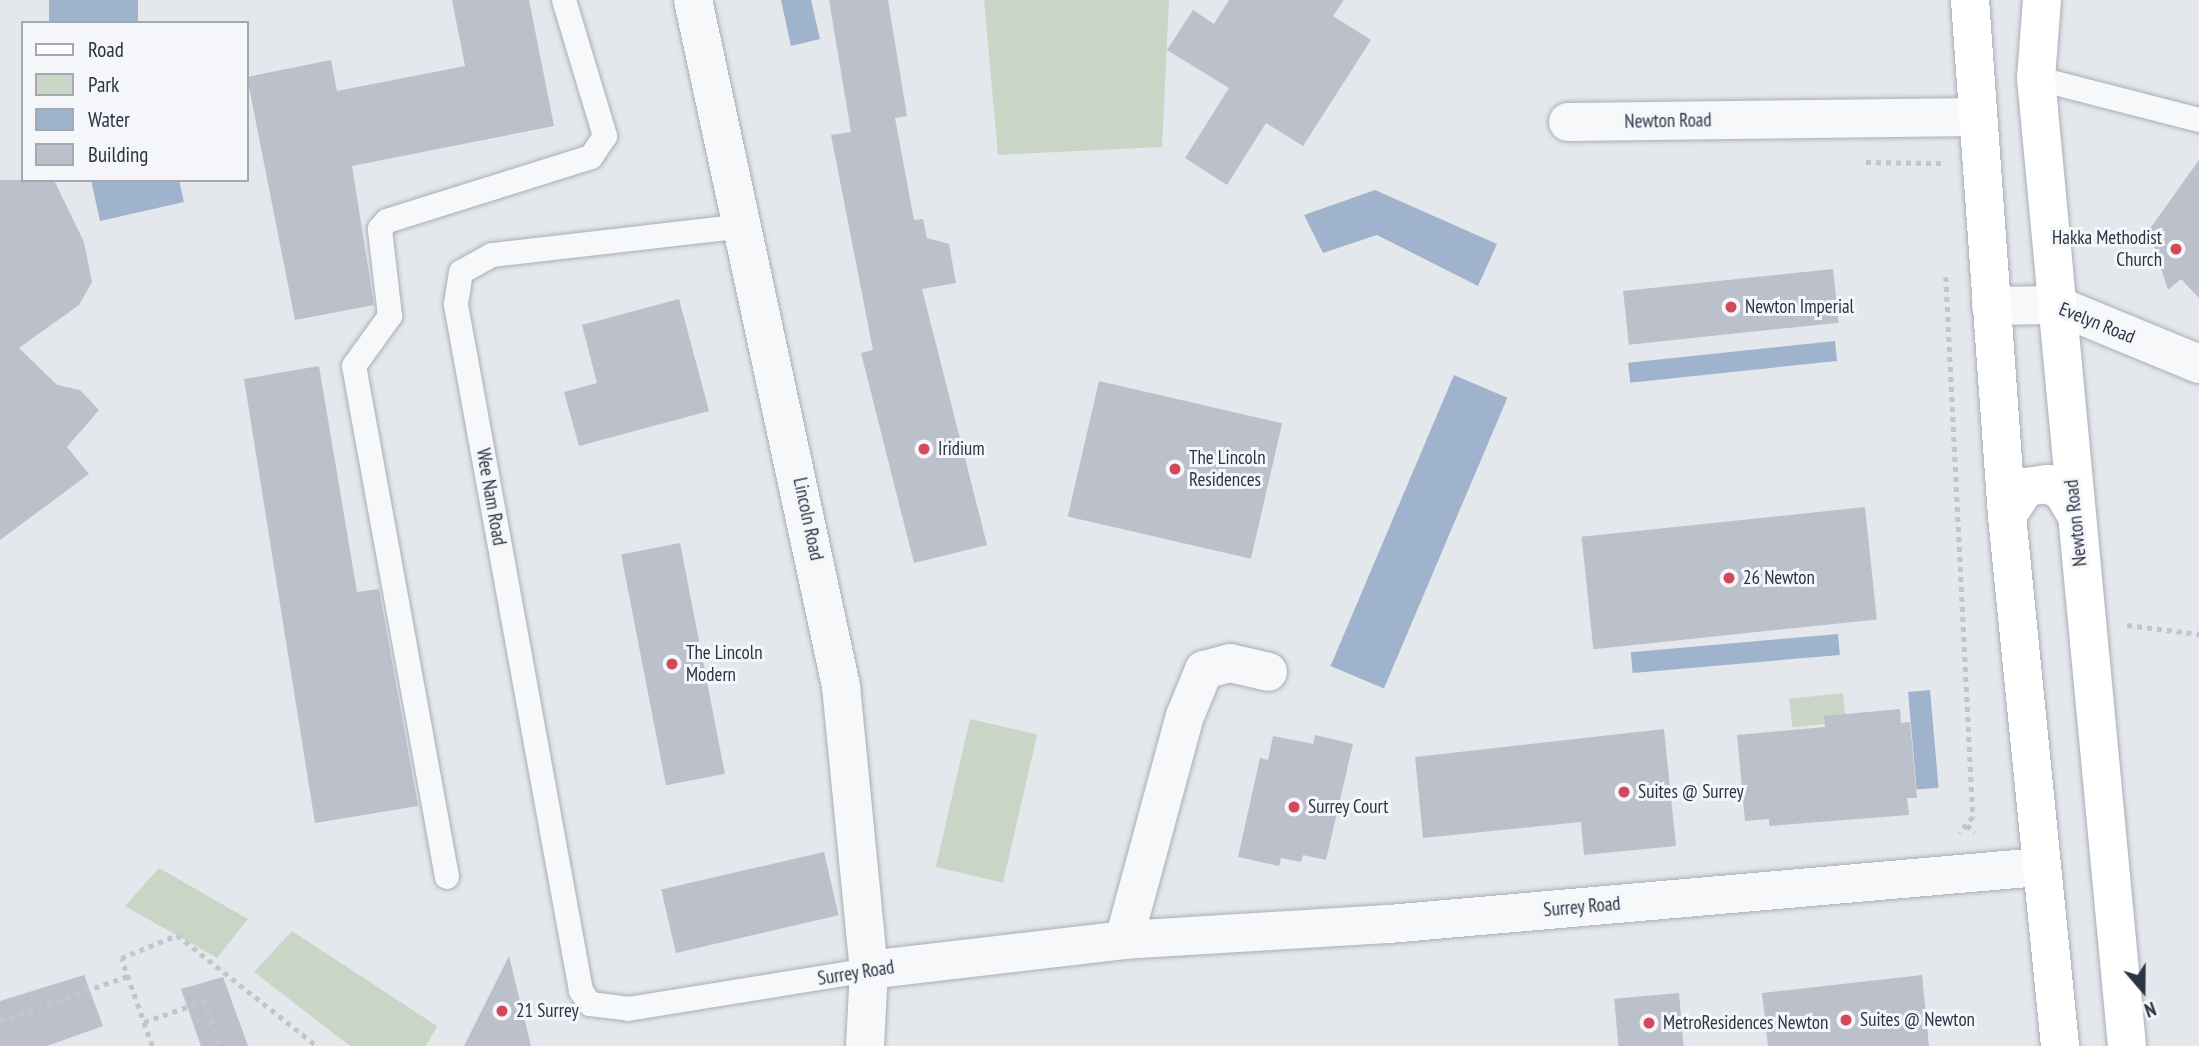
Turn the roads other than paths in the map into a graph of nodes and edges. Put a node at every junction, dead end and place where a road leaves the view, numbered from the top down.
1 (564, 0) edge
2 (693, 0) edge
3 (1970, 0) edge
4 (2042, 0) edge
5 (2036, 78) junction
6 (1977, 117) junction
7 (2199, 120) edge
8 (1568, 122) dead end
9 (744, 226) junction
10 (2056, 305) junction
11 (1991, 306) junction
12 (2199, 364) edge
13 (2075, 513) junction
14 (2007, 516) junction
15 (1268, 672) dead end
16 (2039, 867) junction
17 (447, 877) dead end
18 (1124, 940) junction
19 (869, 970) junction
20 (590, 1004) joint
21 (865, 1046) edge
22 (2060, 1046) edge
23 (2127, 1046) edge

1 - 17 lane
2 - 9 street, Lincoln Road
3 - 6 main road
4 - 5 main road, Newton Road
5 - 7 lane
5 - 10 main road, Newton Road
6 - 8 street, Newton Road
6 - 11 main road
9 - 19 street, Lincoln Road
9 - 20 lane, Wee Nam Road
10 - 11 street, Evelyn Road
10 - 12 street, Evelyn Road
10 - 13 main road, Newton Road
11 - 14 main road
13 - 14 main road
13 - 23 main road, Newton Road
14 - 16 main road
15 - 18 street
16 - 18 street, Surrey Road
16 - 22 main road
18 - 19 street, Surrey Road
19 - 20 lane, Surrey Road
19 - 21 street, Lincoln Road

